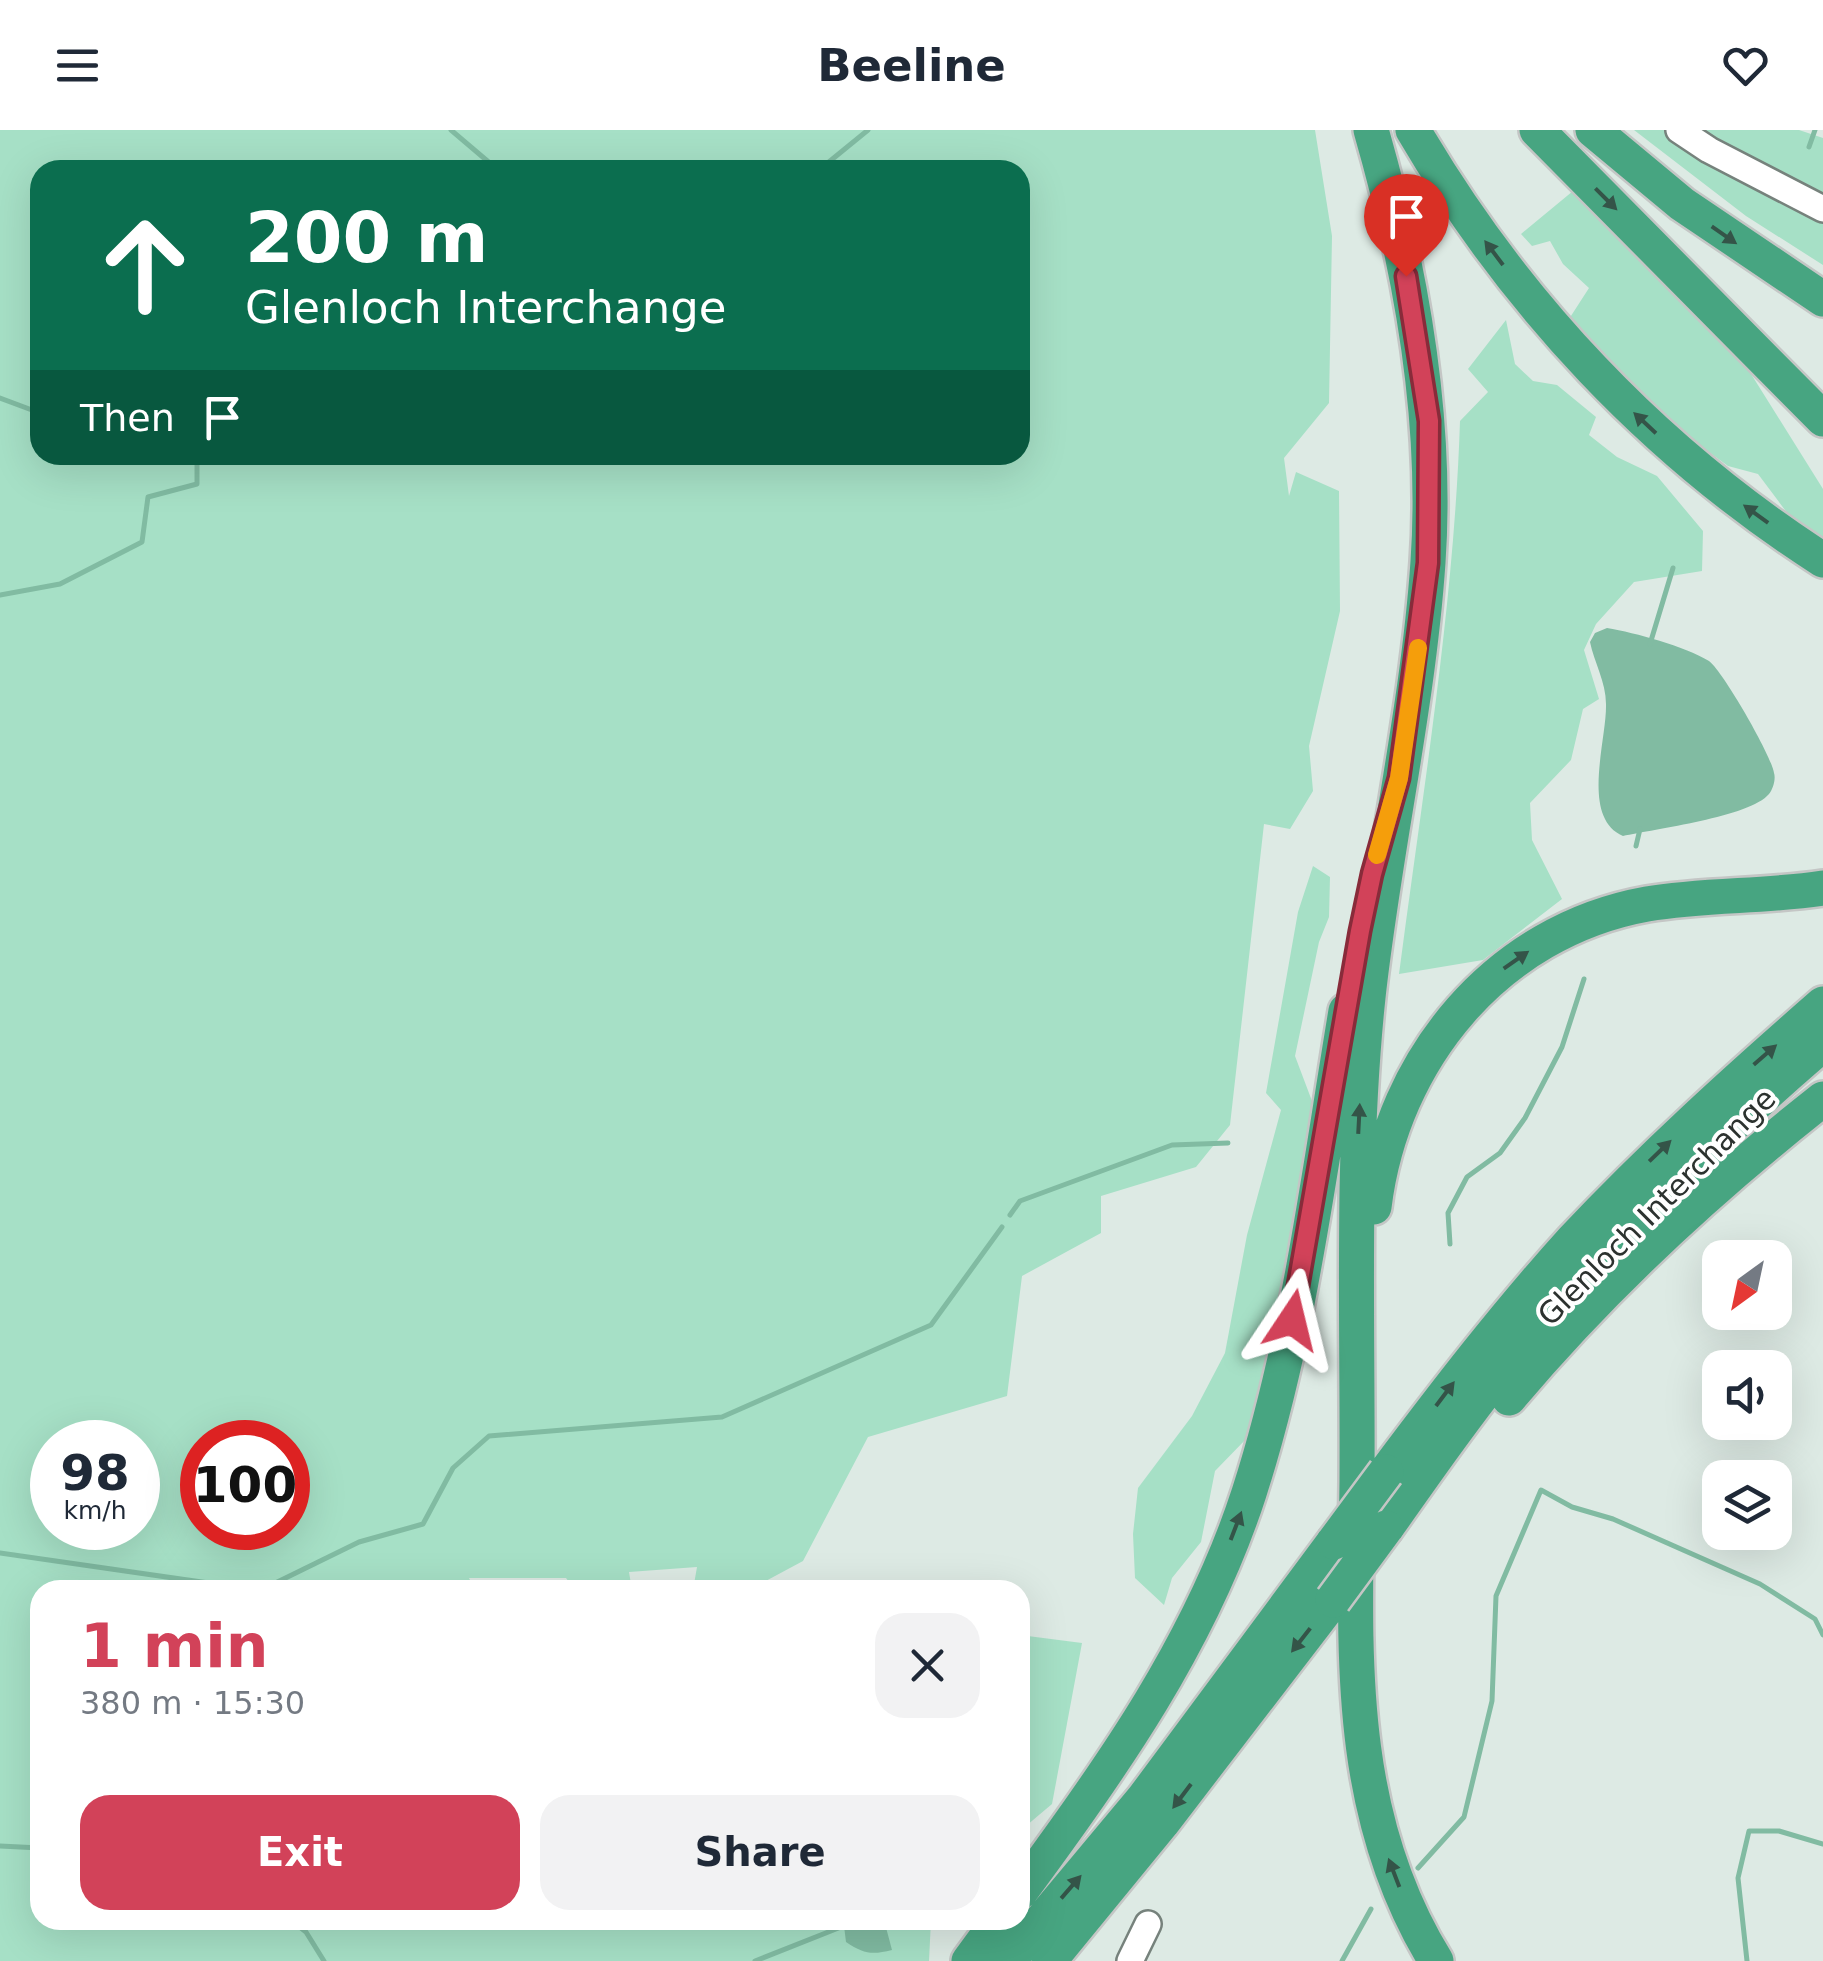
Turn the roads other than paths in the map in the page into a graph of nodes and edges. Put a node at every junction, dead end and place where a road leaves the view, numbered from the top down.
1 (1371, 130) edge
2 (1413, 130) edge
3 (1537, 130) edge
4 (1594, 130) edge
5 (1679, 130) edge
6 (1823, 210) edge
7 (1823, 298) edge
8 (1823, 419) edge
9 (1823, 560) edge
10 (1399, 778) junction
11 (1823, 888) edge
12 (1823, 1004) edge
13 (1823, 1044) edge
14 (1823, 1098) edge
15 (1358, 1357) junction
16 (1386, 1528) junction
17 (1030, 1878) edge
18 (1148, 1924) dead end
19 (992, 1930) edge
20 (969, 1961) edge
21 (1008, 1961) edge
22 (1049, 1961) edge
23 (1130, 1961) edge
24 (1436, 1961) edge

1 - 10 highway
9 -> 2 highway
3 -> 8 highway
4 -> 7 highway
5 - 6 street
15 -> 10 highway
17 -> 10 highway
15 -> 11 highway
21 -> 12 highway, Glenloch Interchange, bridge
13 - 16 highway, Glenloch Interchange
14 - 16 highway
24 -> 15 highway
16 -> 22 highway, Glenloch Interchange, bridge
18 - 23 street
19 - 20 highway

